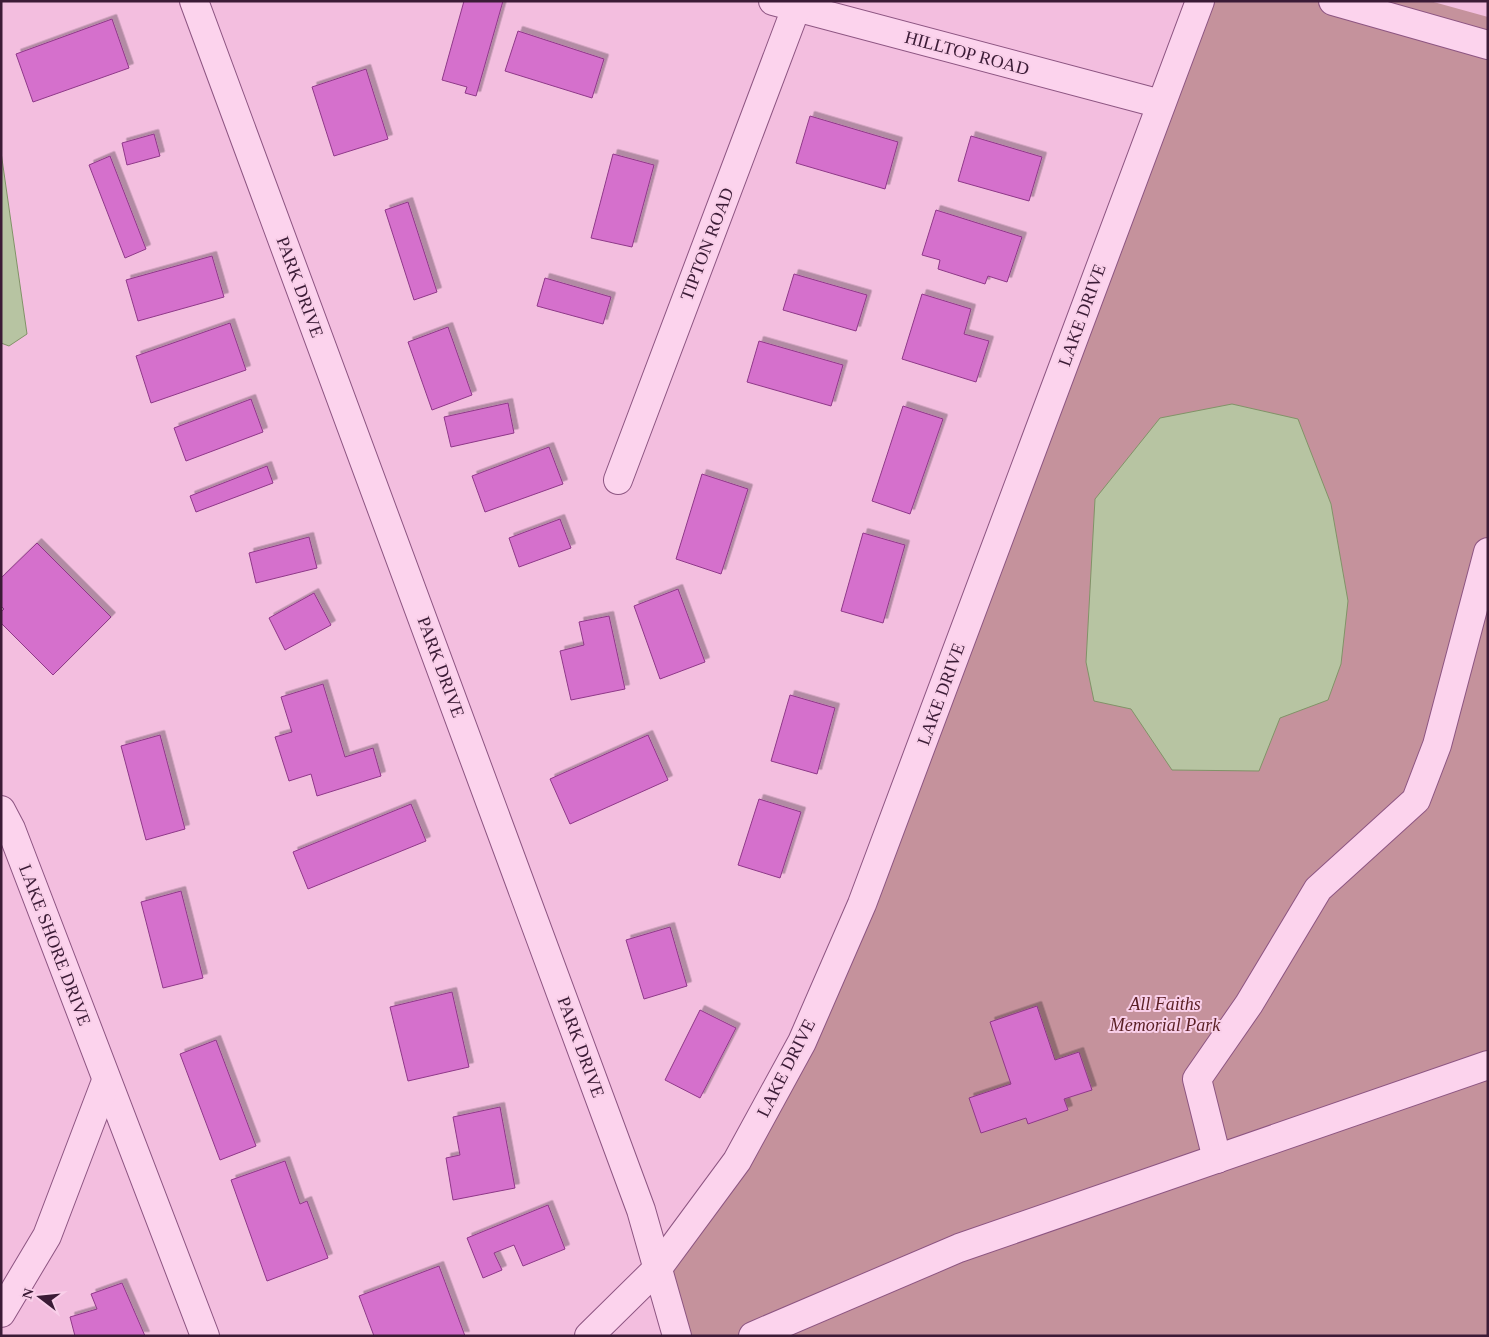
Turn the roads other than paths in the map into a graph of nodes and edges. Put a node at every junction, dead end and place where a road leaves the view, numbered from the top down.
1 (194, 1) edge
2 (1200, 1) edge
3 (1334, 1) edge
4 (784, 4) edge
5 (1488, 46) edge
6 (1161, 104) junction
7 (618, 480) dead end
8 (1488, 552) edge
9 (1, 810) edge
10 (1488, 1065) edge
11 (106, 1081) junction
12 (1217, 1159) junction
13 (658, 1268) junction
14 (1, 1313) edge
15 (205, 1336) edge
16 (589, 1336) edge
17 (677, 1336) edge
18 (754, 1336) edge

1 - 13 street, PARK DRIVE
2 - 6 street, LAKE DRIVE
3 - 5 street
4 - 6 street, HILLTOP ROAD
4 - 7 street, TIPTON ROAD
6 - 13 street, LAKE DRIVE
8 - 12 street
9 - 11 street, LAKE SHORE DRIVE
10 - 12 street
11 - 14 street
11 - 15 street, LAKE SHORE DRIVE
12 - 18 street
13 - 16 street, LAKE DRIVE
13 - 17 street, PARK DRIVE

